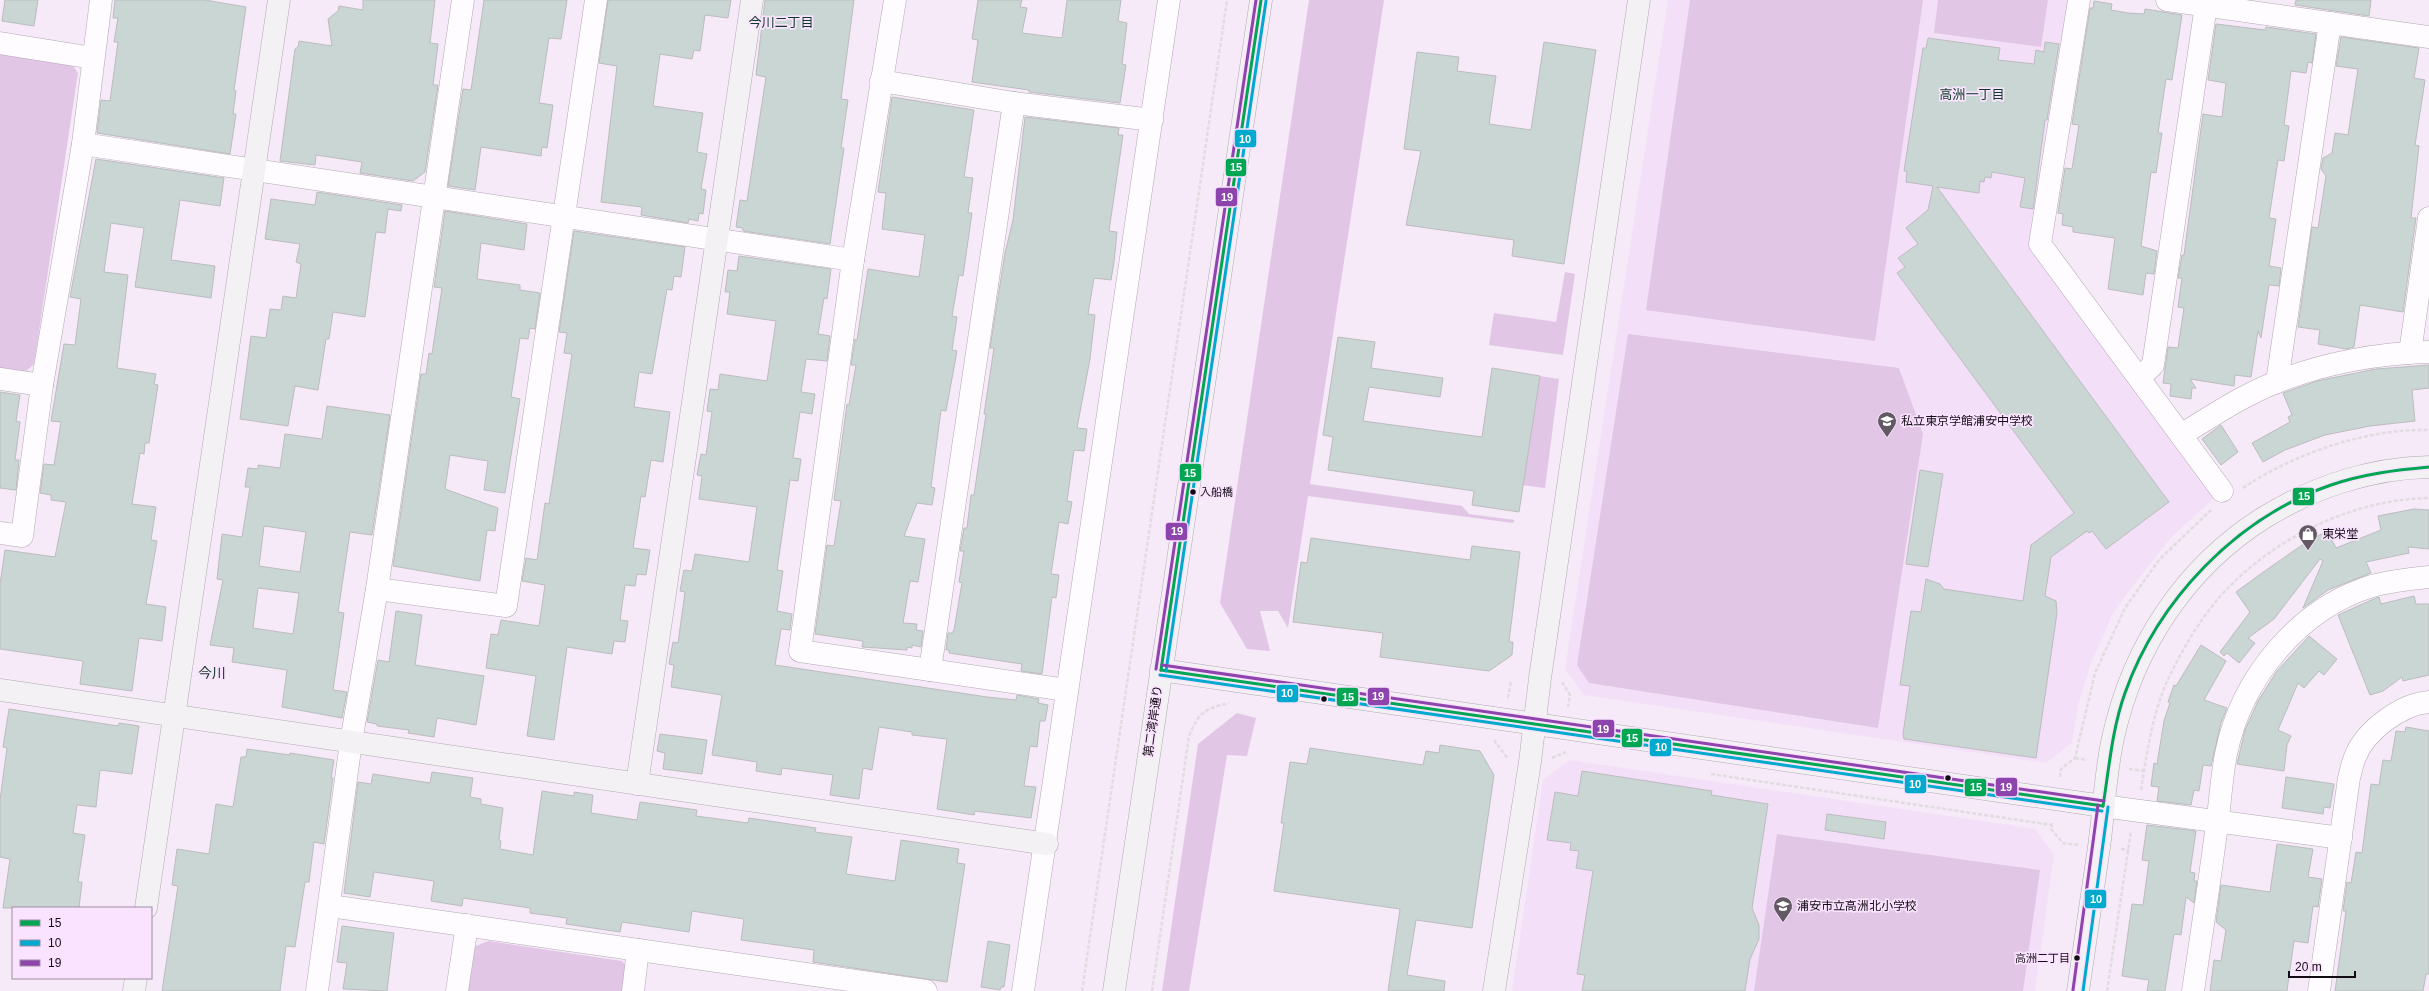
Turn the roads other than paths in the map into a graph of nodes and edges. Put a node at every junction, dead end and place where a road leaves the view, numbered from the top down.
1 (101, 0) edge
2 (279, 0) edge
3 (463, 0) edge
4 (596, 0) edge
5 (752, 0) edge
6 (895, 0) edge
7 (1168, 0) edge
8 (1261, 0) edge
9 (1639, 0) edge
10 (2079, 0) edge
11 (2167, 0) edge
12 (2206, 5) junction
13 (2330, 23) junction
14 (2429, 37) edge
15 (0, 43) edge
16 (93, 58) junction
17 (881, 82) junction
18 (1014, 103) junction
19 (1152, 120) junction
20 (83, 144) junction
21 (253, 170) junction
22 (434, 196) junction
23 (565, 217) junction
24 (2429, 218) edge
25 (717, 240) junction
26 (853, 260) junction
27 (2419, 353) edge
28 (2140, 377) junction
29 (0, 379) edge
30 (2277, 382) junction
31 (42, 385) junction
32 (2181, 435) junction
33 (2429, 467) edge
34 (2222, 491) dead end
35 (0, 533) edge
36 (2429, 577) edge
37 (377, 589) junction
38 (930, 670) junction
39 (1161, 670) junction
40 (1066, 690) junction
41 (0, 693) edge
42 (2429, 702) edge
43 (173, 715) junction
44 (1535, 725) junction
45 (352, 742) junction
46 (637, 784) junction
47 (2103, 806) junction
48 (2218, 823) junction
49 (2341, 838) junction
50 (1047, 844) junction
51 (330, 906) junction
52 (146, 907) edge
53 (467, 925) junction
54 (638, 950) junction
55 (136, 979) edge
56 (884, 988) edge
57 (134, 991) edge
58 (317, 991) edge
59 (457, 991) edge
60 (633, 991) edge
61 (926, 991) edge
62 (1023, 991) edge
63 (1114, 991) edge
64 (1494, 991) edge
65 (2078, 991) edge
66 (2193, 991) edge
67 (2319, 991) edge

1 - 16 street
2 - 21 street
3 - 22 street
4 - 23 street
5 - 25 street
6 - 17 street
7 - 19 street
8 - 39 street, 第二湾岸通り
9 - 44 street
10 - 28 street
11 - 12 street
12 - 13 street
12 - 28 street
13 - 14 street
13 - 30 street
15 - 16 street
16 - 20 street
17 - 18 street
17 - 26 street
18 - 19 street
18 - 38 street
19 - 40 street
20 - 21 street
20 - 31 street
21 - 22 street
21 - 43 street
22 - 23 street
22 - 37 street
23 - 25 street
23 - 37 street
24 - 27 street
25 - 26 street
25 - 46 street
26 - 38 street
27 - 30 street
28 - 32 street
29 - 31 street
30 - 32 street
31 - 35 street
32 - 34 street
33 - 47 street
36 - 48 street
37 - 45 street
38 - 40 street
39 - 44 street
39 - 63 street, 第二湾岸通り
40 - 50 street
41 - 43 street
42 - 49 street
43 - 45 street
43 - 52 street
44 - 47 street
44 - 64 street
45 - 46 street
45 - 51 street
46 - 50 street
47 - 48 street
47 - 65 street
48 - 49 street
48 - 66 street
49 - 67 street
50 - 62 street
51 - 53 street
51 - 58 street
53 - 54 street
53 - 59 street
54 - 56 street
54 - 60 street
55 - 57 street
56 - 61 street

